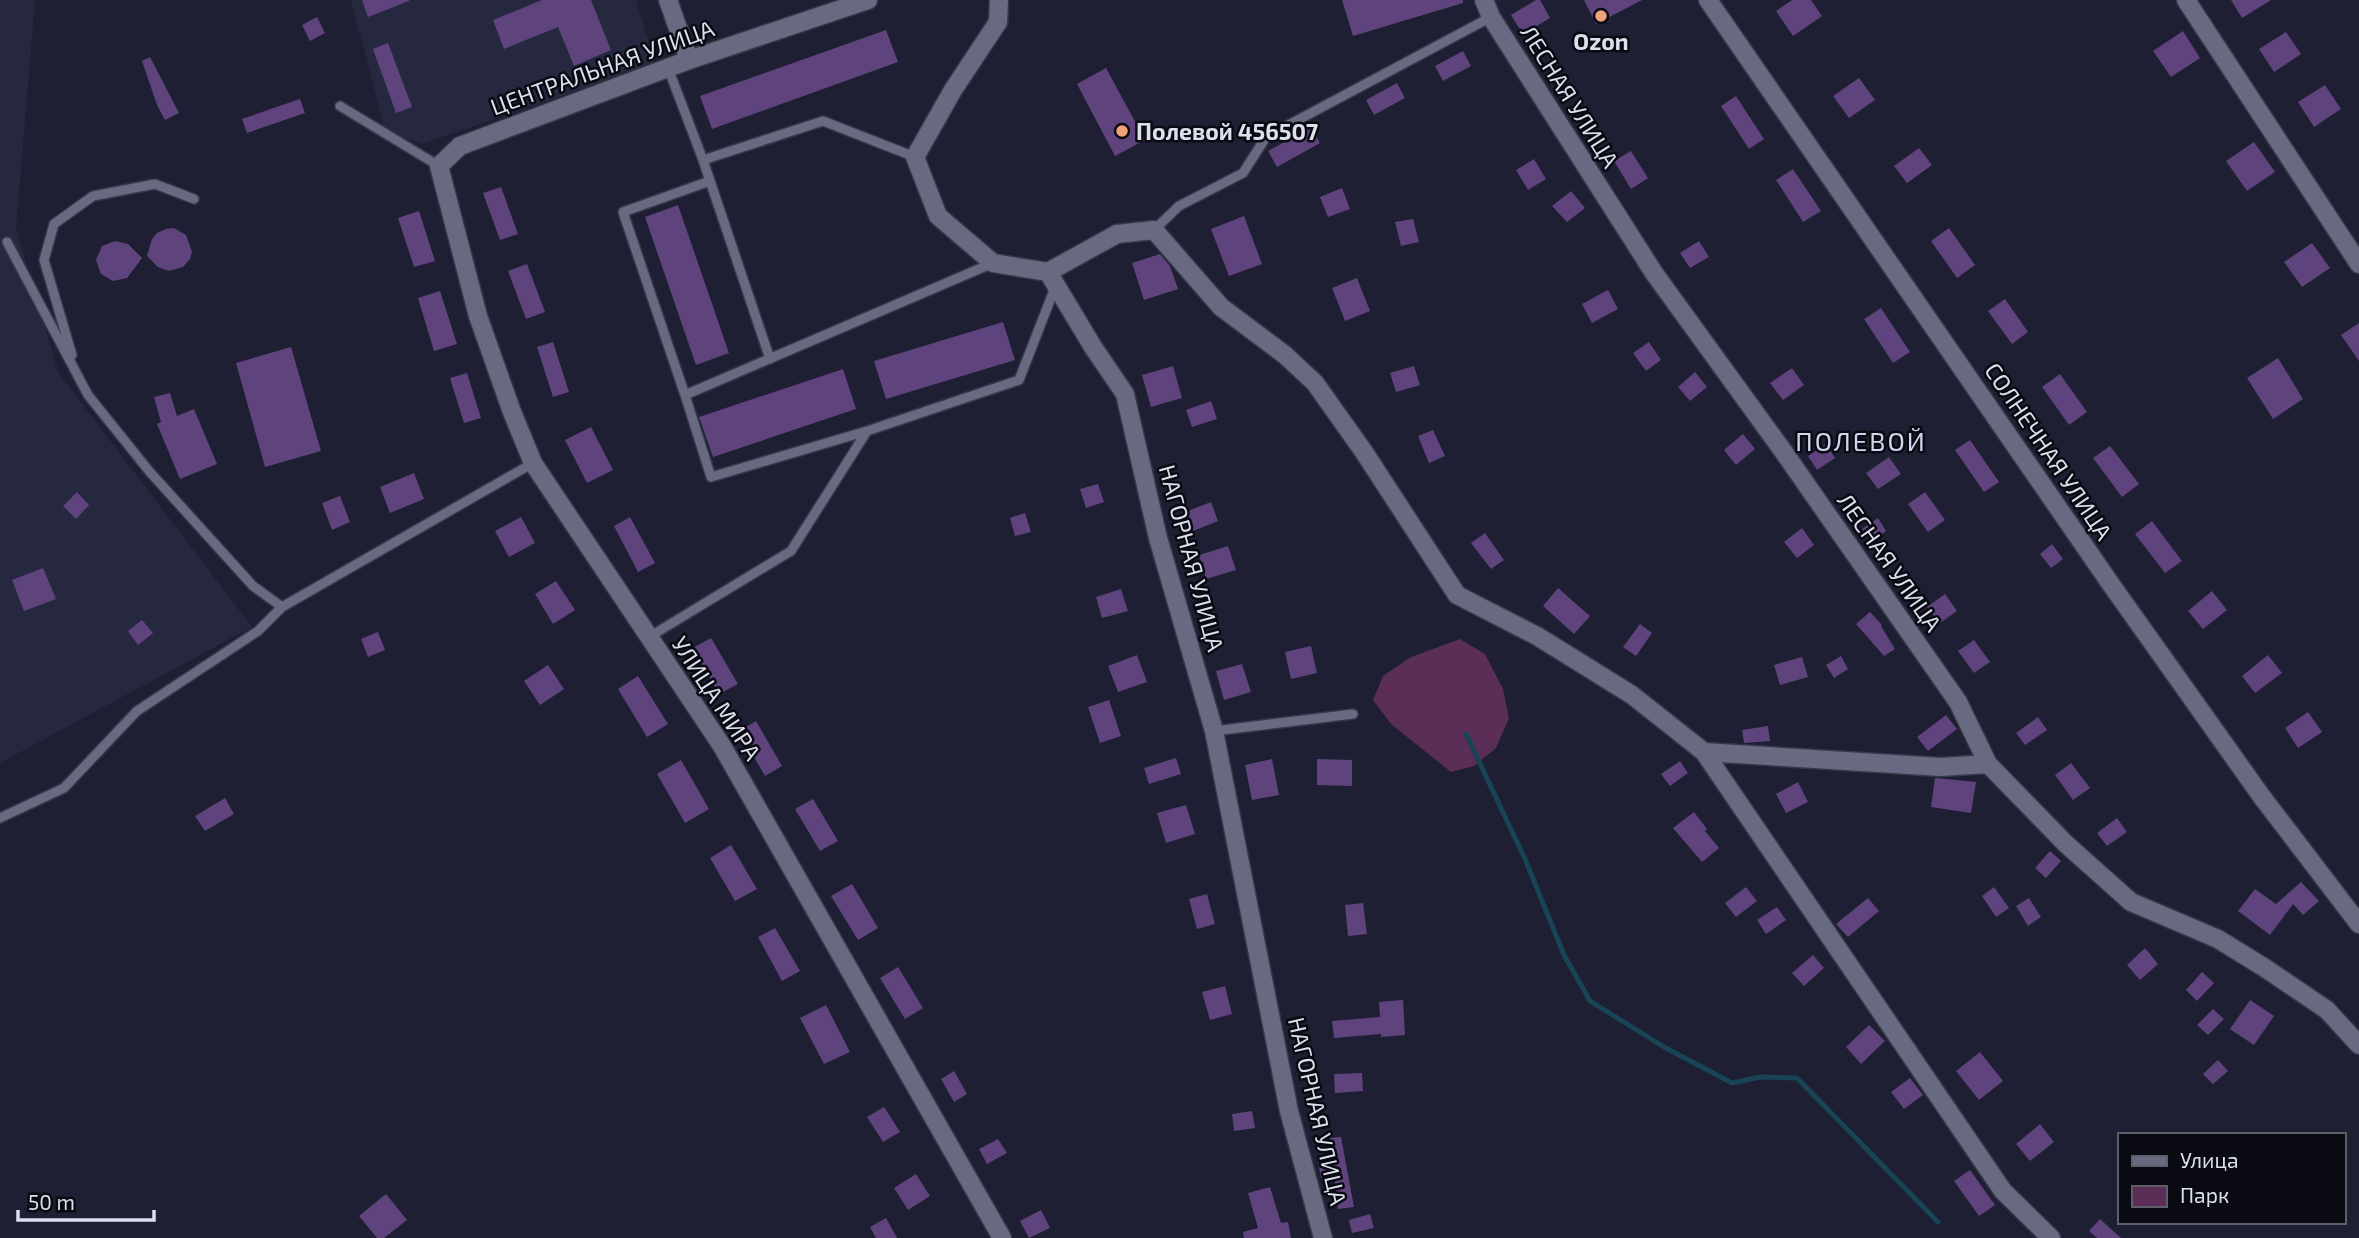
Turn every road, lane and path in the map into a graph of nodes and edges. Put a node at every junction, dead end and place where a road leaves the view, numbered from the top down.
1 (668, 0) edge
2 (868, 0) edge
3 (999, 0) edge
4 (1484, 0) edge
5 (1708, 0) edge
6 (2186, 0) edge
7 (1491, 17) junction
8 (689, 60) junction
9 (668, 68) junction
10 (340, 106) dead end
11 (915, 157) junction
12 (703, 160) junction
13 (439, 166) junction
14 (710, 181) junction
15 (194, 199) dead end
16 (1154, 230) junction
17 (7, 242) dead end
18 (993, 263) junction
19 (2359, 264) edge
20 (1052, 279) junction
21 (770, 359) junction
22 (88, 395) junction
23 (685, 396) junction
24 (867, 430) junction
25 (533, 463) junction
26 (282, 607) junction
27 (649, 637) junction
28 (1353, 715) dead end
29 (1214, 731) junction
30 (1704, 752) junction
31 (1988, 764) junction
32 (0, 818) edge
33 (2359, 924) edge
34 (2359, 1045) edge
35 (2044, 1235) edge
36 (1002, 1238) edge
37 (1322, 1238) edge

1 - 8 street
2 - 8 street, ЦЕНТРАЛЬНАЯ УЛИЦА
3 - 11 street
4 - 7 street, ЛЕСНАЯ УЛИЦА
5 - 33 street, СОЛНЕЧНАЯ УЛИЦА
6 - 19 street
7 - 16 lane
7 - 31 street, ЛЕСНАЯ УЛИЦА
8 - 9 street, ЦЕНТРАЛЬНАЯ УЛИЦА
9 - 12 lane
9 - 13 street, ЦЕНТРАЛЬНАЯ УЛИЦА
10 - 13 lane
11 - 12 lane
11 - 18 street
12 - 14 lane
13 - 25 street, УЛИЦА МИРА
14 - 21 lane
14 - 23 lane
15 - 22 lane
16 - 20 street
16 - 30 street
17 - 22 lane
18 - 20 street
18 - 21 lane
20 - 24 lane
20 - 29 street, НАГОРНАЯ УЛИЦА
21 - 23 lane
22 - 26 lane
23 - 24 lane
24 - 27 lane
25 - 26 lane
25 - 27 street, УЛИЦА МИРА
26 - 32 lane
27 - 36 street, УЛИЦА МИРА
28 - 29 lane
29 - 37 street, НАГОРНАЯ УЛИЦА
30 - 31 street
30 - 35 street
31 - 34 street, ЛЕСНАЯ УЛИЦА

